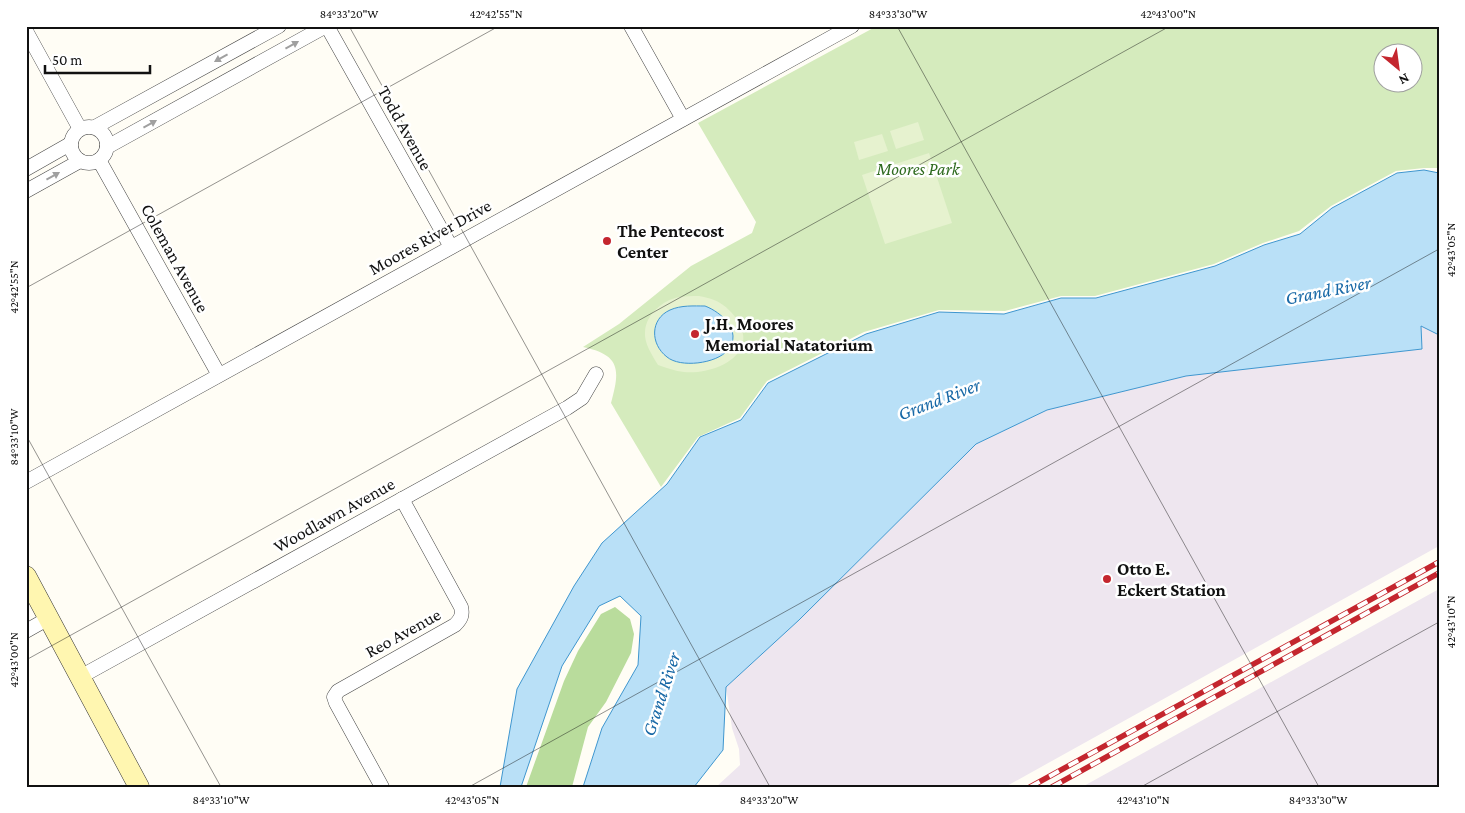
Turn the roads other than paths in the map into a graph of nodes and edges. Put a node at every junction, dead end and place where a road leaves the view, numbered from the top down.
1 (279, 26) edge
2 (327, 26) edge
3 (631, 26) edge
4 (852, 26) edge
5 (26, 31) edge
6 (683, 119) junction
7 (95, 127) junction
8 (80, 129) junction
9 (70, 144) junction
10 (107, 148) junction
11 (99, 160) junction
12 (80, 161) junction
13 (26, 168) edge
14 (26, 191) edge
15 (450, 247) junction
16 (596, 374) dead end
17 (219, 375) junction
18 (26, 482) edge
19 (402, 499) junction
20 (26, 576) edge
21 (49, 618) junction
22 (26, 631) edge
23 (80, 677) junction
24 (139, 787) edge
25 (382, 787) edge

1 -> 7 street
10 -> 2 street
2 - 15 street, Todd Avenue
3 - 6 street
4 - 6 street, Moores River Drive
5 - 8 street
6 - 15 street, Moores River Drive
7 - 8 street
7 - 10 street
8 - 9 street
9 - 12 street
9 - 13 street
10 - 11 street
11 - 12 street
11 - 17 street, Coleman Avenue
14 -> 12 street
15 - 17 street, Moores River Drive
16 - 19 street, Woodlawn Avenue
17 - 18 street, Moores River Drive
19 - 23 street, Woodlawn Avenue
19 - 25 street, Reo Avenue
20 - 21 street
21 - 22 street
21 - 23 street
23 - 24 street

